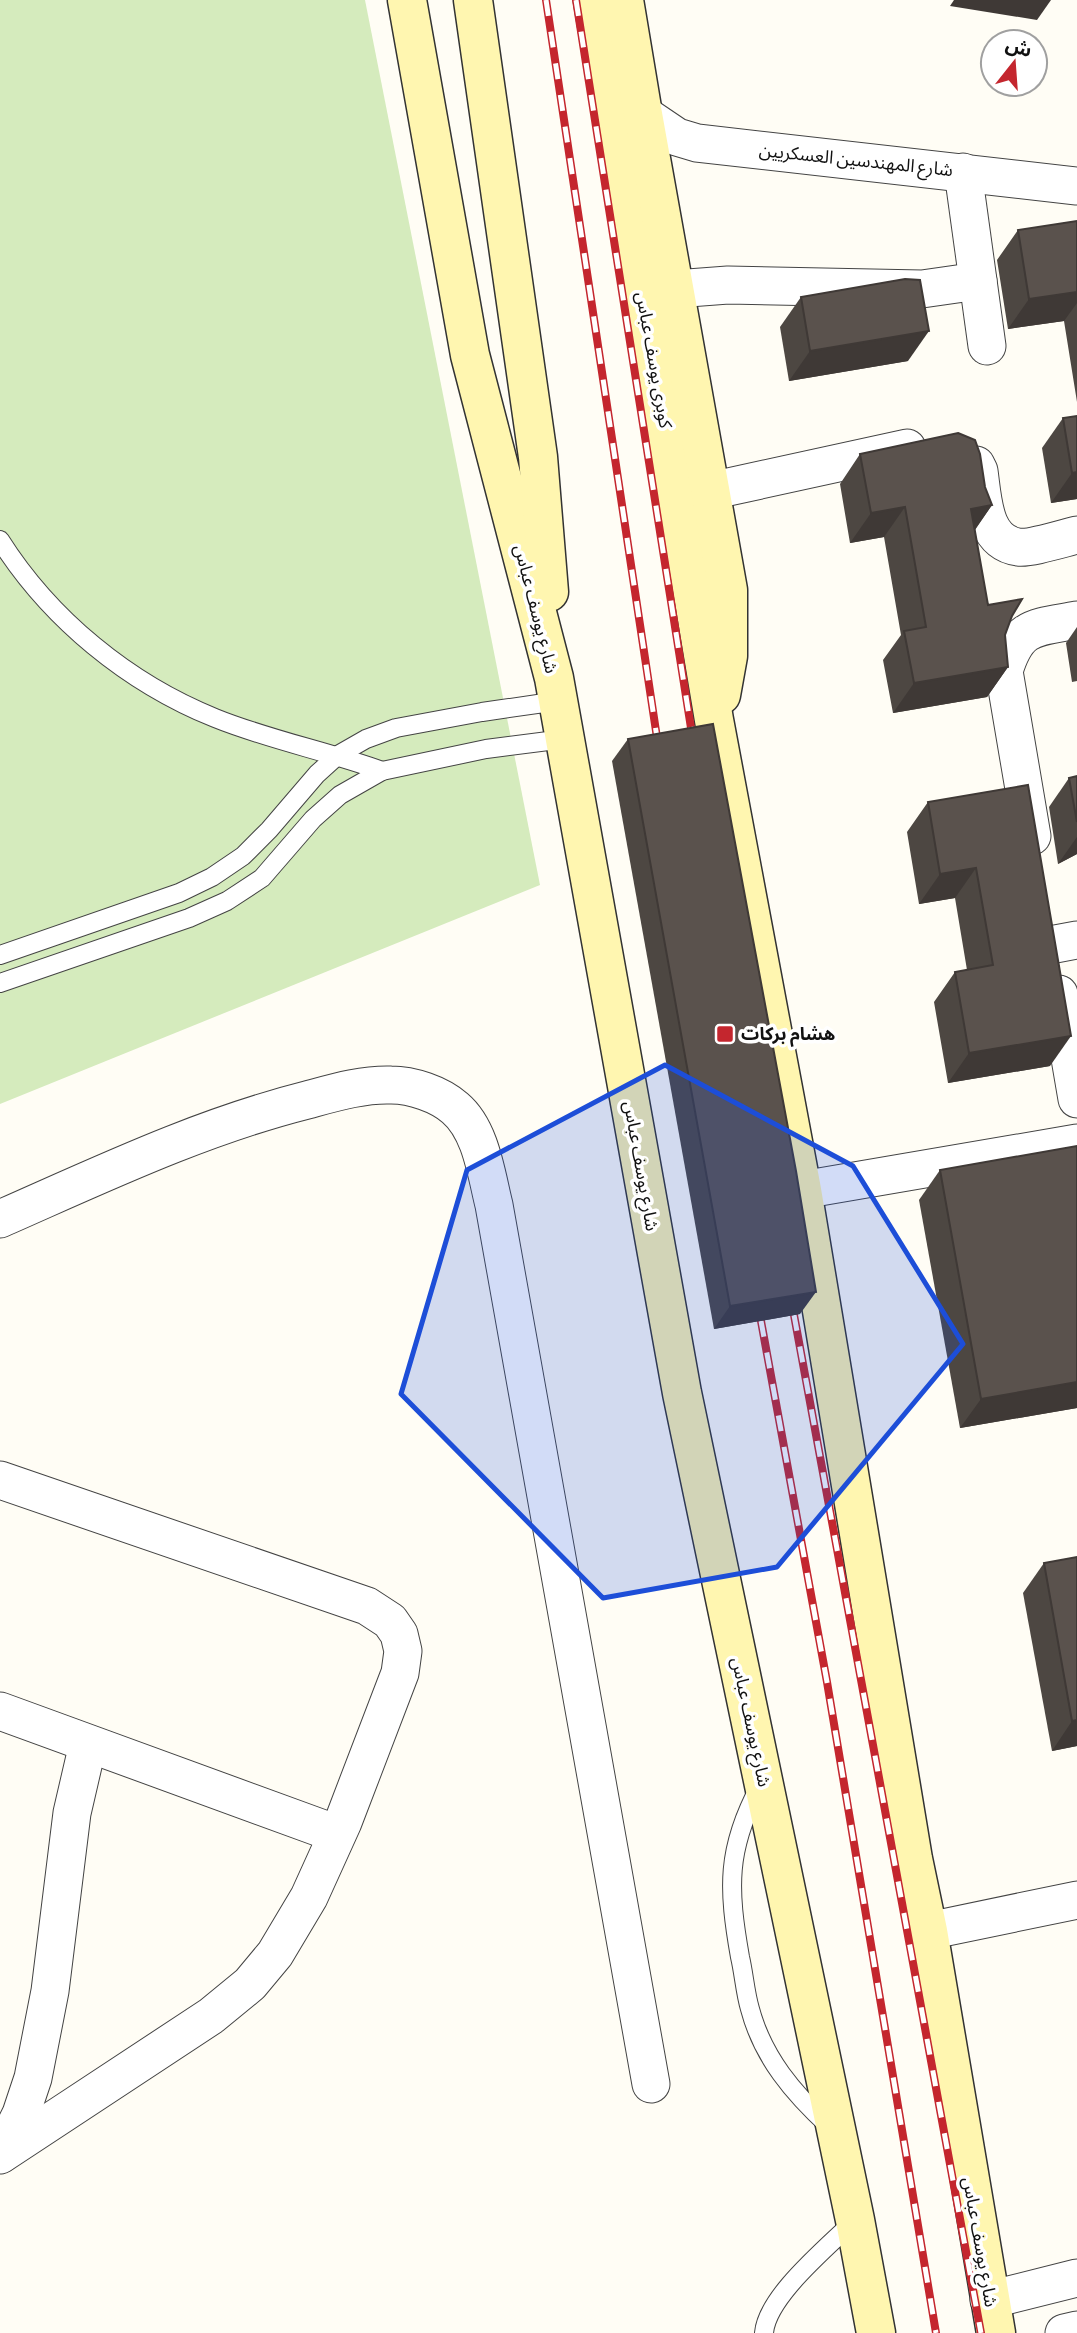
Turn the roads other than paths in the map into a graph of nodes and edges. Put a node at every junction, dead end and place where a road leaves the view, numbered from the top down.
1 (407, 0) edge
2 (473, 0) edge
3 (593, 0) edge
4 (624, 0) edge
5 (643, 114) junction
6 (963, 172) junction
7 (1077, 186) edge
8 (978, 281) junction
9 (675, 289) junction
10 (987, 346) dead end
11 (710, 491) junction
12 (1077, 535) edge
13 (0, 540) edge
14 (1077, 620) edge
15 (556, 690) junction
16 (714, 720) junction
17 (564, 739) junction
18 (338, 755) junction
19 (382, 771) junction
20 (1036, 863) edge
21 (1058, 934) edge
22 (0, 955) edge
23 (0, 983) edge
24 (1077, 1099) edge
25 (1077, 1143) edge
26 (802, 1190) junction
27 (0, 1219) edge
28 (0, 1479) edge
29 (0, 1712) edge
30 (88, 1744) junction
31 (763, 1780) junction
32 (337, 1834) junction
33 (1077, 1900) edge
34 (929, 1931) junction
35 (651, 2084) dead end
36 (836, 2133) junction
37 (0, 2155) edge
38 (855, 2220) junction
39 (1077, 2278) edge
40 (992, 2317) edge
41 (1077, 2330) edge
42 (764, 2333) edge
43 (876, 2333) edge
44 (1064, 2333) edge

1 - 15 main road, شارع يوسف عباس
2 - 15 main road
3 - 16 main road, كوبرى يوسف عباس
4 - 5 main road, شارع يوسف عباس
5 - 6 street, شارع المهندسين العسكريين
5 - 9 main road, شارع يوسف عباس
6 - 7 street, شارع المهندسين العسكريين
6 - 8 street
8 - 9 street
8 - 10 street
9 - 11 main road, شارع يوسف عباس
11 - 12 street
11 - 16 main road, شارع يوسف عباس
13 - 18 lane
14 - 20 street
15 - 17 main road, شارع يوسف عباس
15 - 18 lane
16 - 26 main road, شارع يوسف عباس
17 - 19 lane
17 - 31 main road, شارع يوسف عباس
18 - 19 lane
18 - 22 lane
19 - 23 lane
21 - 24 street
25 - 26 street
26 - 34 main road, شارع يوسف عباس
27 - 35 street
28 - 32 street
29 - 30 street
30 - 32 street
30 - 37 street
31 - 36 main road, شارع يوسف عباس
31 - 36 lane
32 - 37 street
33 - 34 street
34 - 40 main road, شارع يوسف عباس
36 - 38 main road, شارع يوسف عباس
38 - 42 lane
38 - 43 main road, شارع يوسف عباس
39 - 40 street
41 - 44 street

